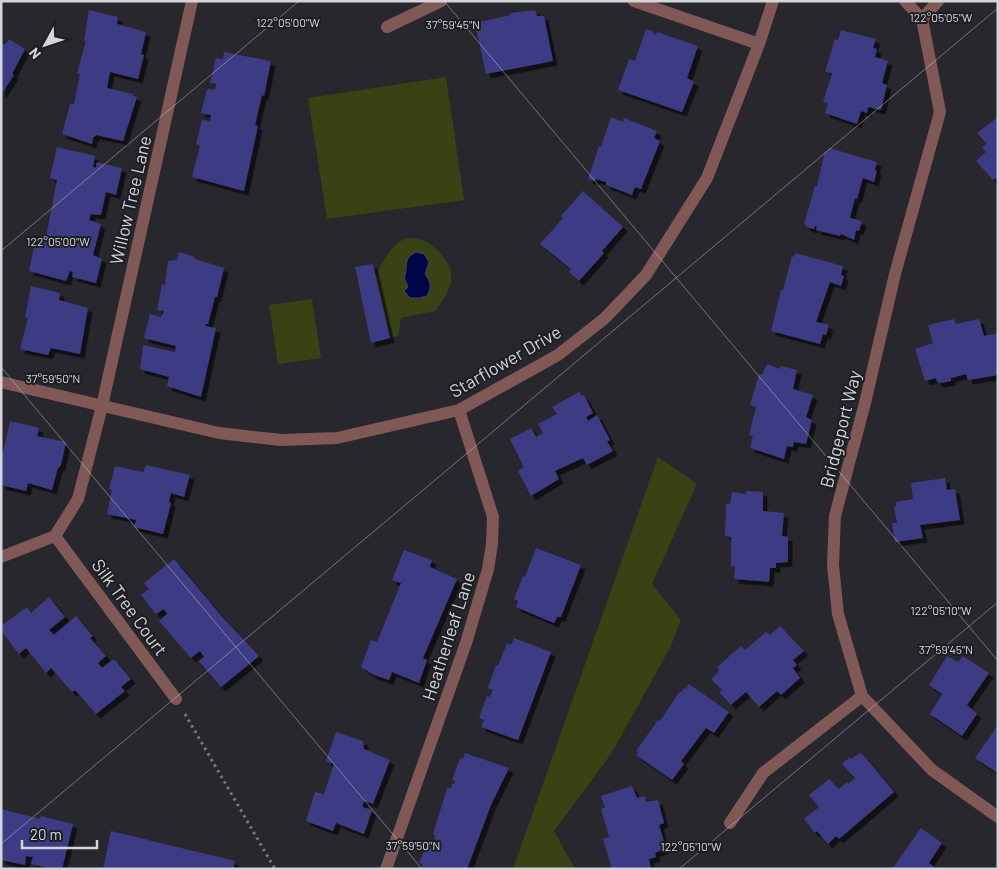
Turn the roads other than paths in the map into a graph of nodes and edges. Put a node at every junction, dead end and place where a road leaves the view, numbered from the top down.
1 (192, 1) edge
2 (441, 1) edge
3 (634, 1) edge
4 (773, 1) edge
5 (905, 1) edge
6 (938, 1) edge
7 (922, 19) junction
8 (387, 27) dead end
9 (759, 44) junction
10 (1, 382) edge
11 (102, 406) junction
12 (459, 410) junction
13 (55, 536) junction
14 (1, 557) edge
15 (862, 696) junction
16 (176, 699) road end
17 (998, 817) edge
18 (730, 823) dead end
19 (386, 869) edge

1 - 11 street, Willow Tree Lane
2 - 8 street
3 - 9 street
4 - 9 street, Starflower Drive
5 - 7 street
6 - 7 street
7 - 15 street, Bridgeport Way
9 - 12 street, Starflower Drive
10 - 11 street, Starflower Drive
11 - 12 street, Starflower Drive
11 - 13 street, Willow Tree Lane
12 - 19 street, Heatherleaf Lane
13 - 14 street
13 - 16 street, Silk Tree Court
15 - 17 street, Bridgeport Way
15 - 18 street

